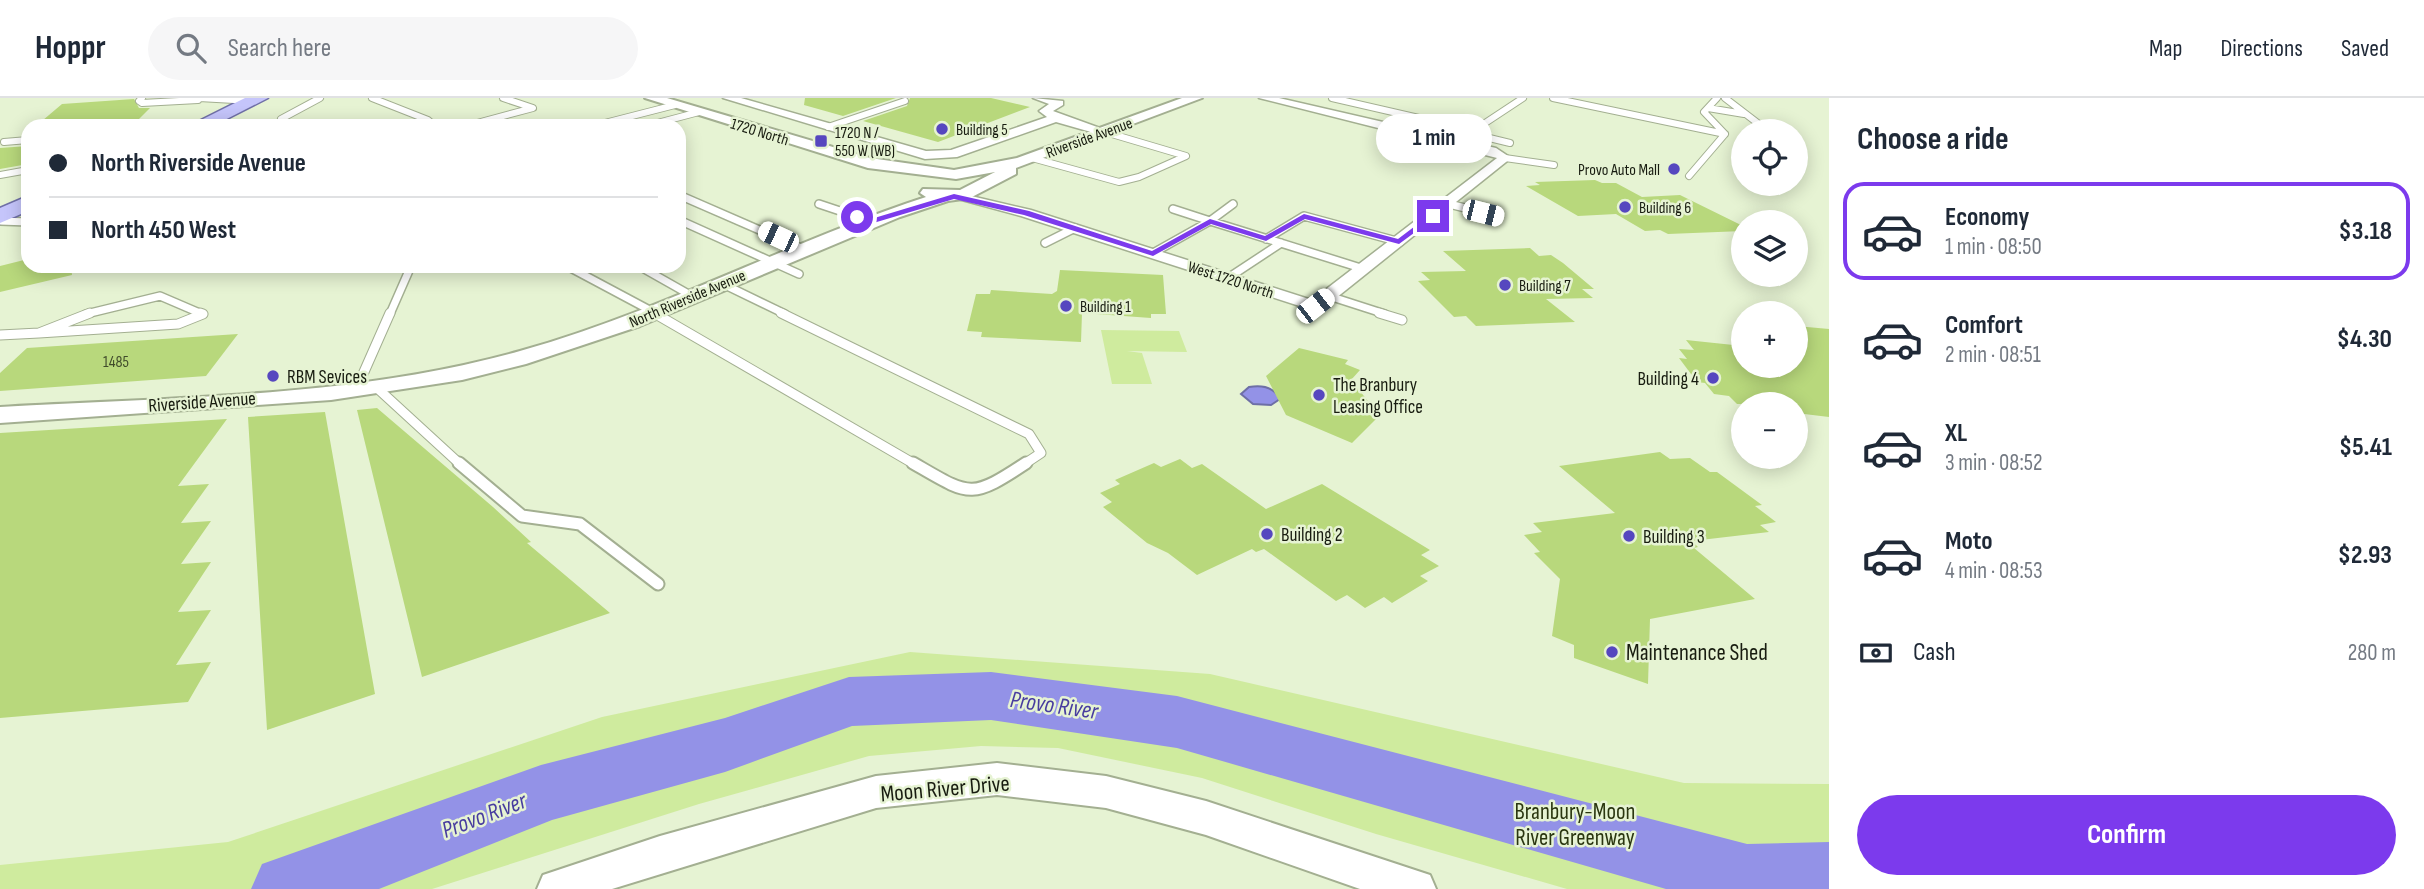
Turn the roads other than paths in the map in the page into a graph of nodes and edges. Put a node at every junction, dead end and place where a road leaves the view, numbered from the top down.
1 (142, 98) edge
2 (320, 98) edge
3 (372, 98) edge
4 (503, 98) edge
5 (652, 98) edge
6 (729, 98) edge
7 (1039, 98) edge
8 (1195, 98) edge
9 (1265, 98) edge
10 (1332, 98) edge
11 (1523, 98) edge
12 (1552, 98) edge
13 (1717, 98) edge
14 (1725, 98) edge
15 (199, 99) edge
16 (255, 100) edge
17 (905, 101) dead end
18 (676, 105) junction
19 (1708, 108) junction
20 (699, 112) junction
21 (1747, 115) junction
22 (1056, 118) junction
23 (213, 119) edge
24 (281, 119) dead end
25 (425, 119) edge
26 (492, 119) edge
27 (621, 119) edge
28 (672, 119) edge
29 (1752, 119) edge
30 (828, 127) junction
31 (1444, 127) junction
32 (1105, 132) junction
33 (1470, 133) junction
34 (1725, 134) junction
35 (1427, 136) junction
36 (21, 141) edge
37 (4, 142) dead end
38 (1510, 143) dead end
39 (1505, 158) junction
40 (1027, 160) junction
41 (868, 163) junction
42 (1554, 165) dead end
43 (21, 171) edge
44 (952, 174) junction
45 (0, 175) edge
46 (1689, 176) dead end
47 (919, 187) junction
48 (982, 187) junction
49 (950, 196) junction
50 (686, 198) edge
51 (819, 204) dead end
52 (1449, 204) junction
53 (1233, 205) dead end
54 (21, 207) edge
55 (1173, 209) dead end
56 (1026, 213) junction
57 (1497, 216) dead end
58 (0, 218) edge
59 (877, 219) junction
60 (21, 221) edge
61 (1210, 221) junction
62 (686, 223) edge
63 (1075, 228) junction
64 (1266, 239) junction
65 (1399, 242) junction
66 (1045, 243) dead end
67 (1281, 243) junction
68 (803, 249) junction
69 (1153, 253) junction
70 (772, 262) junction
71 (1364, 269) junction
72 (408, 273) edge
73 (580, 273) edge
74 (651, 273) edge
75 (799, 274) dead end
76 (1228, 278) junction
77 (721, 283) junction
78 (692, 296) junction
79 (1329, 296) junction
80 (653, 312) junction
81 (1402, 320) dead end
82 (38, 332) junction
83 (0, 335) edge
84 (526, 357) joint
85 (366, 388) junction
86 (0, 415) edge
87 (658, 584) dead end
88 (558, 889) edge
89 (1415, 889) edge

1 - 15 lane
2 - 24 lane
3 - 25 lane
4 - 26 lane
5 - 18 street, 1720 North
6 - 30 street
7 - 22 street
8 - 32 street, Riverside Avenue
9 - 35 street
10 - 31 lane
11 - 33 lane
12 - 34 lane
13 - 19 lane
14 - 21 lane
15 - 16 lane
16 - 23 main road
17 - 30 lane
18 - 20 street, 1720 North
18 - 27 lane
19 - 21 lane
19 - 34 lane
20 - 28 lane
20 - 41 street, 1720 North
21 - 29 lane
22 - 30 street
22 - 32 street
31 - 33 lane
31 - 35 lane
32 - 40 street, Riverside Avenue
32 - 40 lane
33 - 38 lane
34 - 46 lane
35 - 39 street
36 - 37 lane
39 - 42 lane
39 - 52 street
40 - 44 street, Riverside Avenue
40 - 48 street, Riverside Avenue
41 - 44 street, 1720 North
41 - 47 street, 1720 North
43 - 45 lane
44 - 47 street, North Riverside Avenue
44 - 48 street
47 - 49 street, 1720 North
47 - 59 street, North Riverside Avenue
48 - 49 street, Riverside Avenue
48 - 56 street, West 1720 North
49 - 56 street, West 1720 North
49 - 59 street, North Riverside Avenue
50 - 68 lane
51 - 59 lane
52 - 57 lane
52 - 65 street
53 - 61 lane
54 - 58 main road
55 - 61 lane
56 - 63 street, West 1720 North
58 - 60 lane
59 - 68 street, North Riverside Avenue
61 - 64 lane
61 - 69 lane
62 - 70 lane
63 - 66 lane
63 - 69 street, West 1720 North
64 - 65 lane
64 - 67 lane
65 - 71 street
67 - 71 lane
67 - 76 lane
68 - 70 street, North Riverside Avenue
69 - 76 street, West 1720 North
70 - 75 lane
70 - 77 street, North Riverside Avenue
71 - 79 street
72 - 85 lane
73 - 80 lane
74 - 78 lane
76 - 79 street, West 1720 North
77 - 78 street, North Riverside Avenue
77 - 80 lane
78 - 80 street, North Riverside Avenue
79 - 81 lane
80 - 84 street, North Riverside Avenue
82 - 82 lane
82 - 83 lane
84 - 85 street, Riverside Avenue
85 - 86 street, Riverside Avenue
85 - 87 lane
88 - 89 street, Moon River Drive

